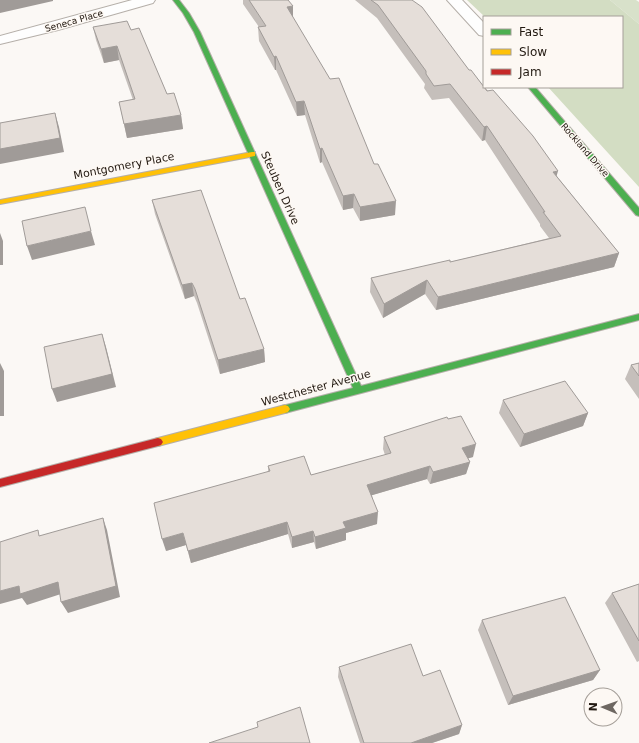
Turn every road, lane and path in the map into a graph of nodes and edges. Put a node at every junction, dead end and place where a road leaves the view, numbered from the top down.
1 (148, 0) edge
2 (176, 0) edge
3 (454, 0) edge
4 (483, 31) edge
5 (0, 40) edge
6 (532, 88) edge
7 (252, 154) junction
8 (0, 202) edge
9 (639, 213) edge
10 (639, 316) edge
11 (358, 388) junction
12 (0, 482) edge

1 - 5 street, Seneca Place
2 - 7 street, Steuben Drive
3 - 4 street
6 - 9 street, Rockland Drive
7 - 8 street, Montgomery Place
7 - 11 street, Steuben Drive
10 - 11 street, Westchester Avenue
11 - 12 street, Westchester Avenue

